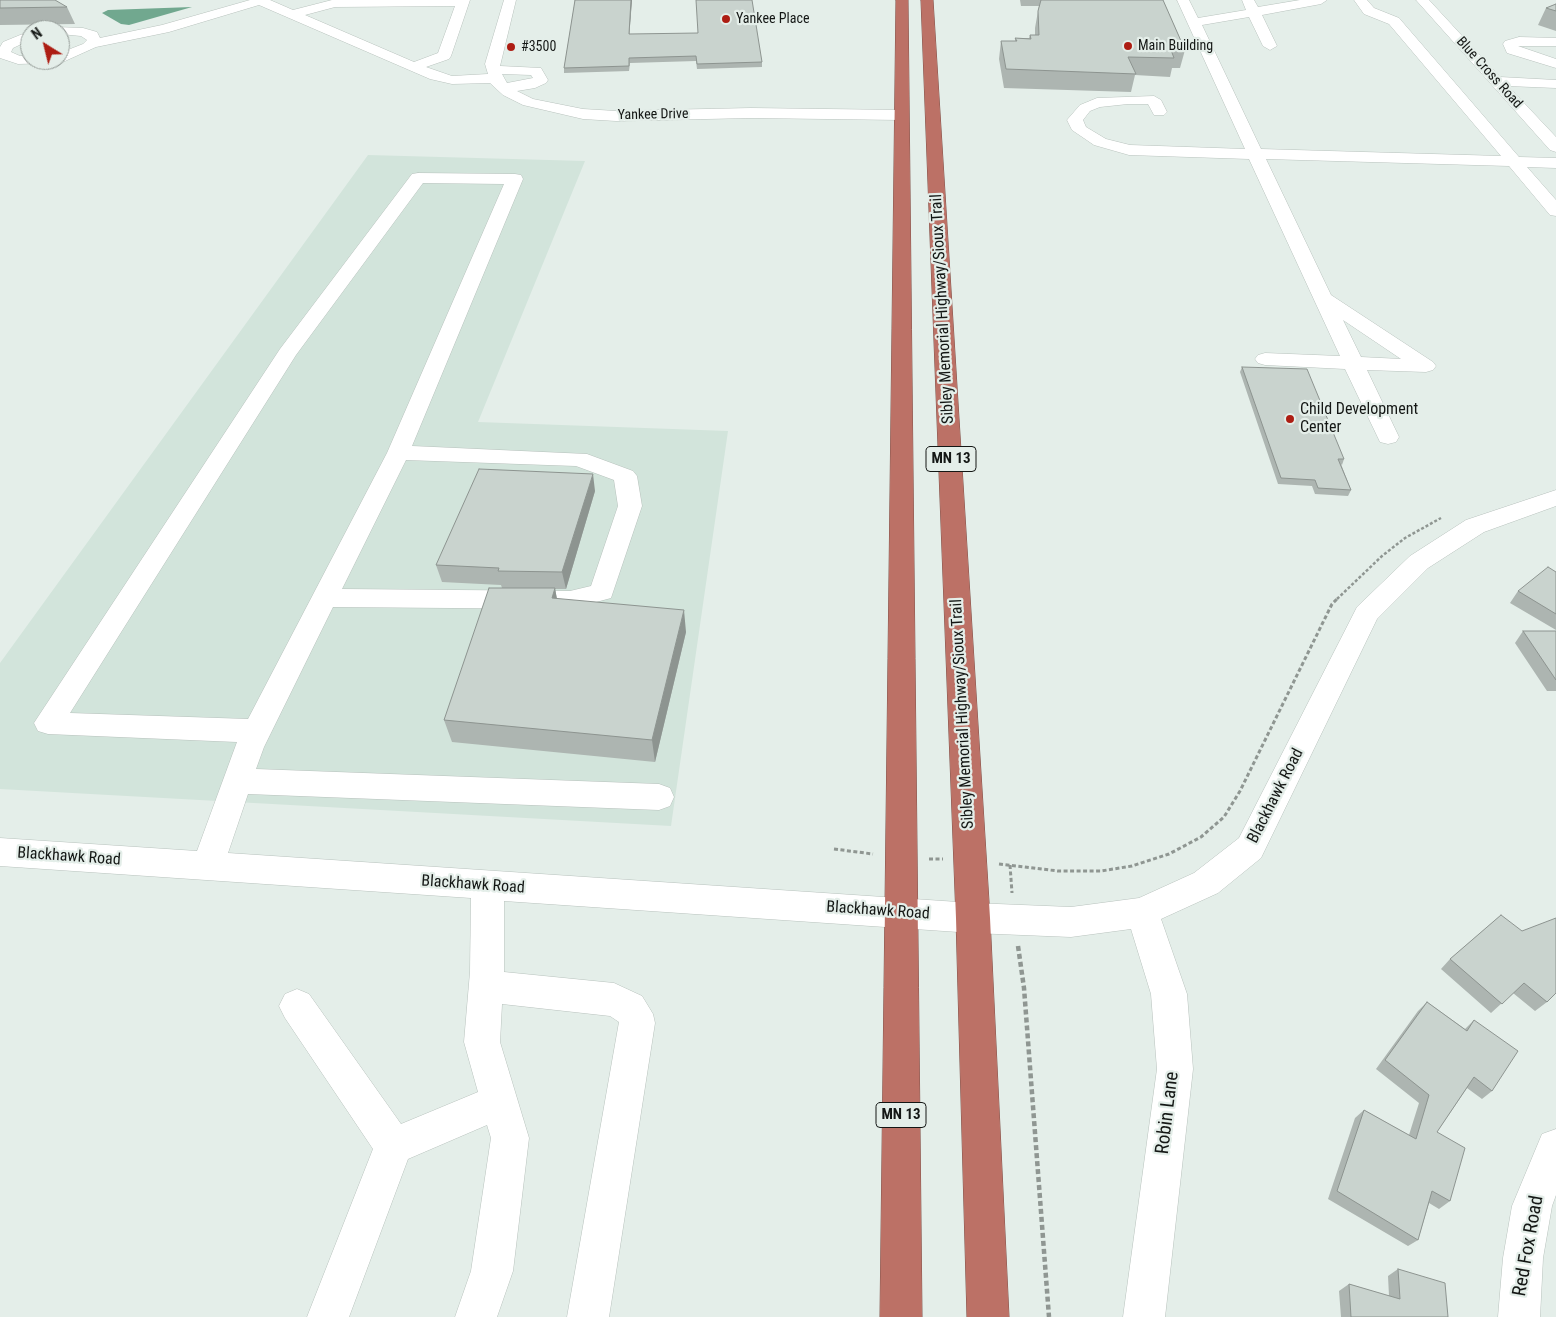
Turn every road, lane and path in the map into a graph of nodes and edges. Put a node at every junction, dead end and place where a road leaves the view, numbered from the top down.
1 (510, 0) edge
2 (902, 0) edge
3 (927, 0) edge
4 (1320, 0) edge
5 (1360, 0) edge
6 (1422, 0) edge
7 (262, 1) edge
8 (464, 1) edge
9 (1250, 3) edge
10 (1188, 12) edge
11 (291, 14) junction
12 (70, 31) edge
13 (20, 39) edge
14 (1556, 42) edge
15 (91, 44) junction
16 (1270, 46) dead end
17 (70, 55) edge
18 (20, 60) edge
19 (413, 67) junction
20 (1483, 67) junction
21 (1554, 72) edge
22 (498, 79) junction
23 (1496, 81) junction
24 (1159, 112) dead end
25 (901, 115) junction
26 (1242, 126) junction
27 (1556, 147) edge
28 (1255, 153) junction
29 (1314, 155) junction
30 (1514, 162) junction
31 (1556, 163) edge
32 (1556, 212) edge
33 (1323, 298) junction
34 (1265, 359) dead end
35 (1354, 364) junction
36 (1388, 437) dead end
37 (398, 453) junction
38 (1556, 498) edge
39 (1450, 514) dead end
40 (324, 598) junction
41 (257, 731) junction
42 (237, 781) junction
43 (659, 798) dead end
44 (834, 849) dead end
45 (0, 852) edge
46 (902, 858) junction
47 (970, 860) junction
48 (1010, 865) junction
49 (206, 867) junction
50 (488, 886) junction
51 (1142, 912) junction
52 (902, 913) junction
53 (973, 918) junction
54 (1015, 920) junction
55 (486, 986) junction
56 (297, 1006) dead end
57 (500, 1101) junction
58 (394, 1146) junction
59 (1556, 1148) edge
60 (328, 1317) edge
61 (476, 1317) edge
62 (588, 1317) edge
63 (900, 1317) edge
64 (988, 1317) edge
65 (1049, 1317) edge
66 (1144, 1317) edge
67 (1519, 1317) edge

1 - 22 street
2 - 25 highway, MN 13
3 - 47 highway, Sibley Memorial Highway/Sioux Trail / MN 13
4 - 9 street
5 - 30 street
6 - 20 street, Blue Cross Road
7 - 11 street
7 - 15 street
8 - 11 street
8 - 19 street
9 - 10 street
9 - 16 street
10 - 26 street
11 - 19 street
12 - 15 street
13 - 18 street
14 - 21 street
15 - 17 street
19 - 22 street
20 - 21 street
20 - 23 street, Blue Cross Road
21 - 23 street
22 - 25 street, Yankee Drive
23 - 27 street, Blue Cross Road
24 - 28 street
25 - 46 highway, MN 13
26 - 28 street
26 - 29 street
28 - 29 street
28 - 33 street
29 - 30 street
30 - 31 street
30 - 32 street
33 - 35 street
33 - 35 street
34 - 35 street
35 - 36 street
37 - 40 street
37 - 40 street
37 - 41 street
38 - 51 street, Blackhawk Road
39 - 48 path
40 - 41 street
41 - 42 street
42 - 43 street
42 - 49 street
44 - 46 path
45 - 49 street, Blackhawk Road
46 - 47 path
46 - 52 highway, MN 13
47 - 48 path
47 - 53 highway, Sibley Memorial Highway/Sioux Trail / MN 13
48 - 54 path
49 - 50 street, Blackhawk Road
50 - 52 street, Blackhawk Road
50 - 55 street
51 - 54 street, Blackhawk Road
51 - 66 street, Robin Lane
52 - 53 street, Blackhawk Road
52 - 63 highway, MN 13
53 - 54 street, Blackhawk Road
53 - 64 highway, MN 13
54 - 65 path
55 - 57 street
55 - 62 street
56 - 58 street
57 - 58 street
57 - 61 street
58 - 60 street
59 - 67 street, Red Fox Road

